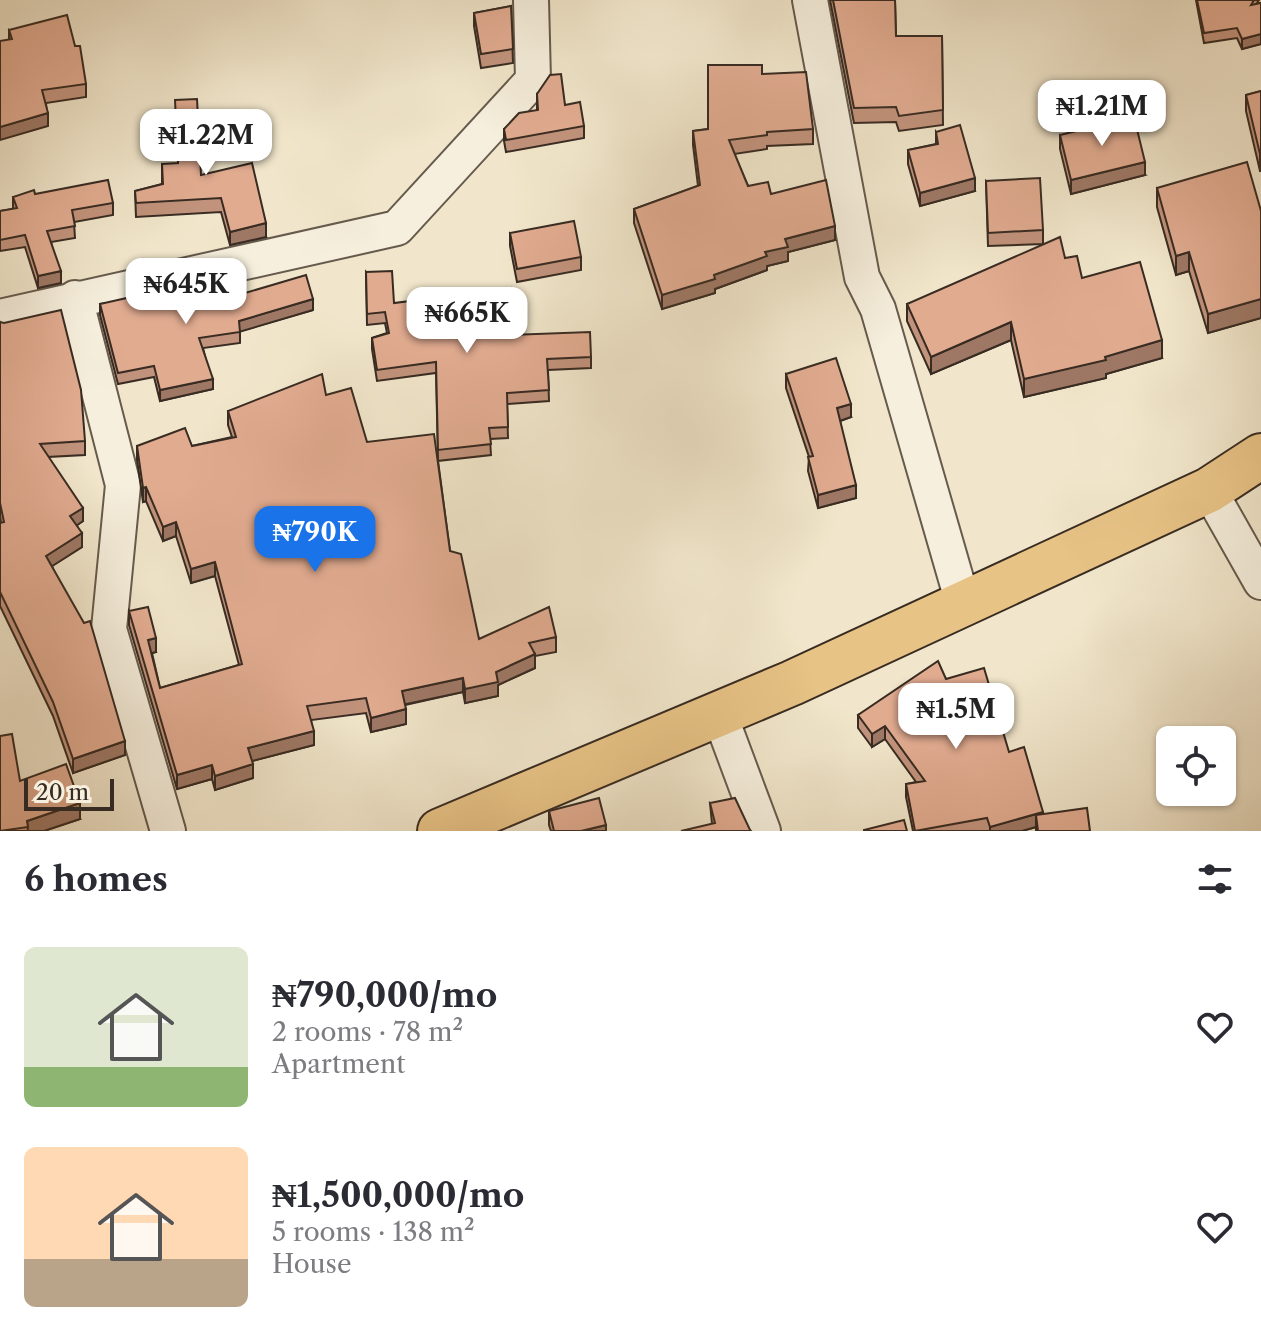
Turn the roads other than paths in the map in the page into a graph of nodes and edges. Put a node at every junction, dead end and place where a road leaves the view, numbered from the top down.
1 (531, 0) edge
2 (810, 0) edge
3 (75, 298) junction
4 (0, 317) edge
5 (1261, 456) edge
6 (1209, 490) junction
7 (1261, 582) edge
8 (963, 603) junction
9 (719, 713) junction
10 (168, 831) edge
11 (440, 831) edge
12 (763, 831) edge

1 - 3 street
2 - 8 street
3 - 4 street
3 - 10 street
5 - 6 highway
6 - 7 street
6 - 8 highway
8 - 9 highway
9 - 11 highway
9 - 12 street

